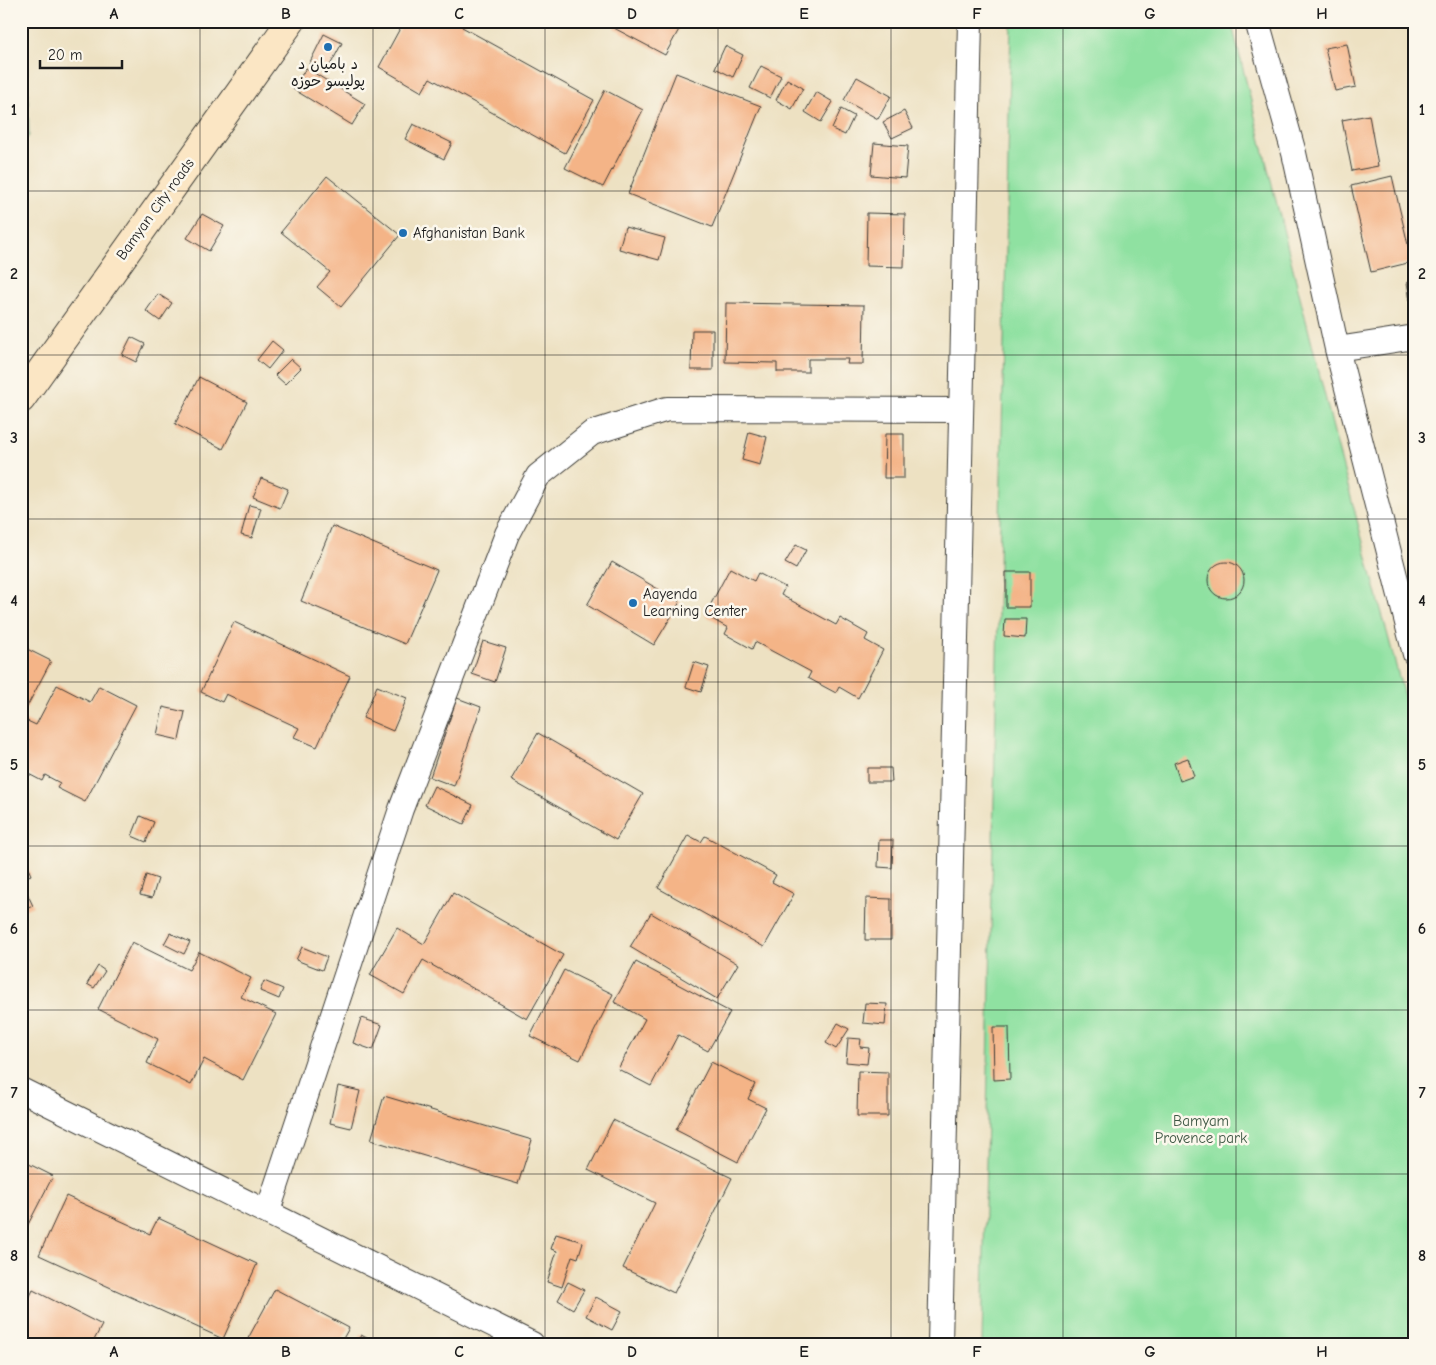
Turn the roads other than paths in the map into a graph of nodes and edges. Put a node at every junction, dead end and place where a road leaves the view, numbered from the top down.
1 (291, 21) edge
2 (970, 21) edge
3 (1257, 21) edge
4 (1415, 337) edge
5 (1337, 349) junction
6 (21, 399) edge
7 (962, 410) junction
8 (1415, 654) edge
9 (21, 1090) edge
10 (268, 1212) junction
11 (532, 1344) edge
12 (940, 1344) edge

1 - 6 street, Bamyan City roads
2 - 7 street
3 - 5 street
4 - 5 street
5 - 8 street
7 - 10 street
7 - 12 street
9 - 10 street
10 - 11 street

